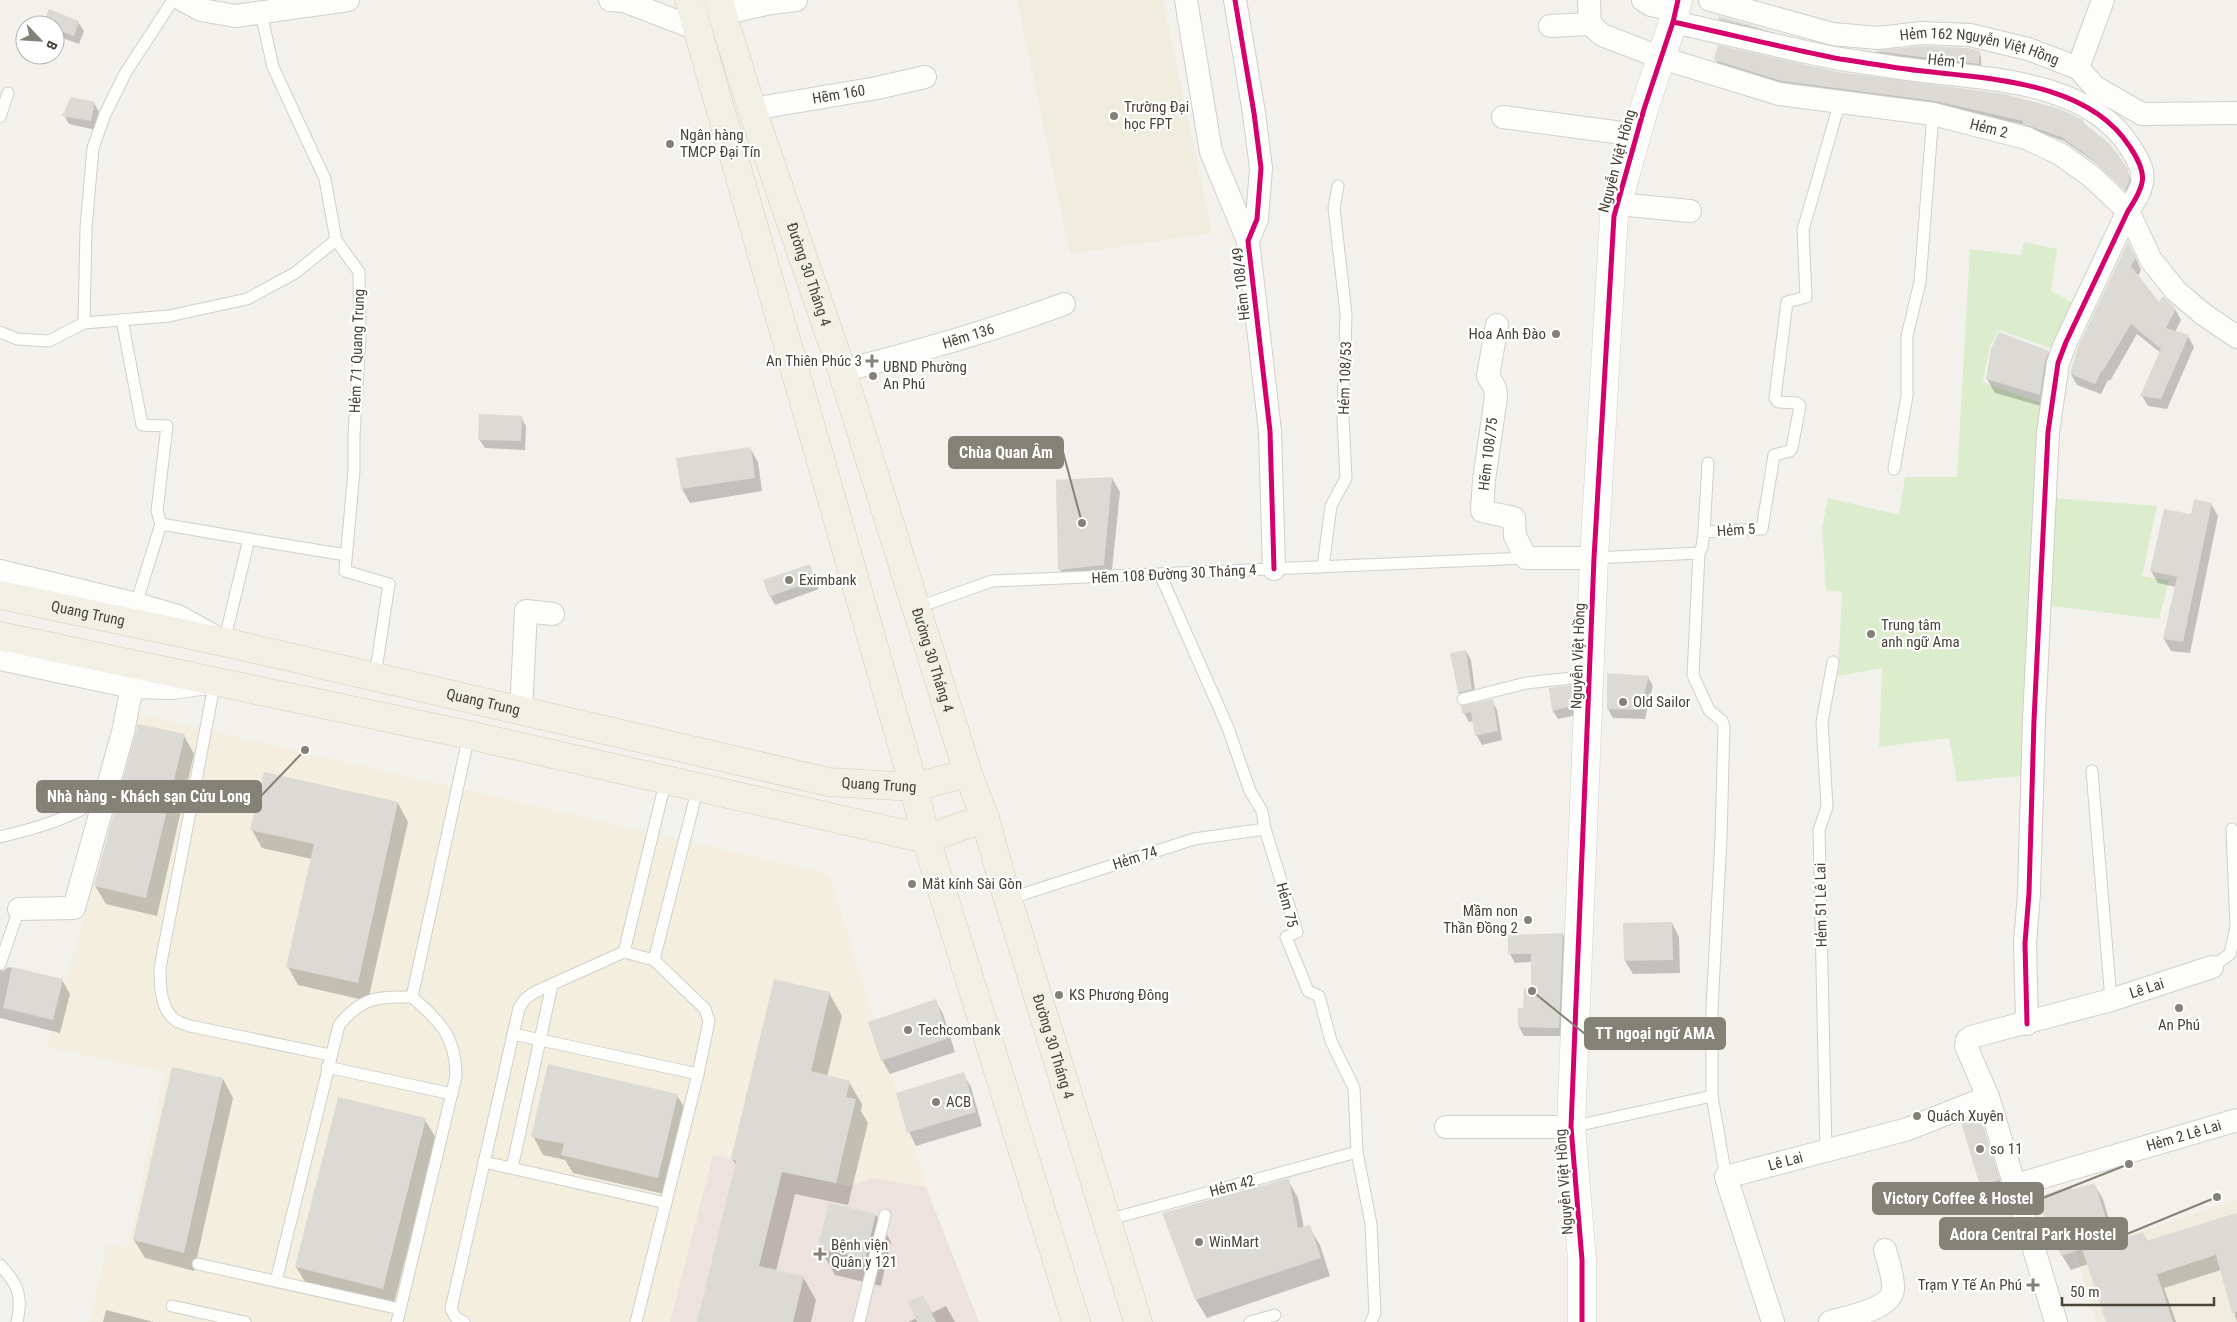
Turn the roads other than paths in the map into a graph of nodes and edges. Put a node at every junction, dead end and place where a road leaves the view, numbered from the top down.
1 (173, 0) edge
2 (183, 0) edge
3 (348, 0) edge
4 (619, 0) edge
5 (689, 0) edge
6 (794, 0) edge
7 (1186, 0) edge
8 (1235, 0) edge
9 (1588, 0) edge
10 (1643, 0) edge
11 (1710, 0) edge
12 (2102, 0) edge
13 (720, 7) edge
14 (1676, 11) edge
15 (261, 13) junction
16 (1590, 24) junction
17 (1550, 26) dead end
18 (697, 29) junction
19 (1662, 58) junction
20 (2078, 68) junction
21 (925, 77) dead end
22 (8, 93) dead end
23 (1840, 101) junction
24 (752, 109) junction
25 (2237, 113) edge
26 (1934, 114) junction
27 (0, 117) edge
28 (1503, 117) dead end
29 (1637, 135) junction
30 (1338, 186) dead end
31 (1618, 204) junction
32 (1690, 211) dead end
33 (2128, 211) junction
34 (336, 240) junction
35 (1248, 242) junction
36 (1064, 304) dead end
37 (122, 320) junction
38 (84, 323) junction
39 (1497, 325) dead end
40 (0, 332) edge
41 (2237, 336) edge
42 (842, 371) junction
43 (1708, 463) dead end
44 (1894, 469) dead end
45 (161, 524) junction
46 (1704, 532) junction
47 (249, 539) junction
48 (1698, 553) junction
49 (346, 555) junction
50 (1526, 558) junction
51 (1594, 558) junction
52 (1323, 567) junction
53 (1274, 569) junction
54 (0, 571) edge
55 (1160, 574) junction
56 (0, 595) edge
57 (136, 604) junction
58 (916, 608) junction
59 (553, 614) dead end
60 (0, 636) edge
61 (220, 641) junction
62 (0, 659) edge
63 (1833, 662) dead end
64 (375, 676) junction
65 (1590, 676) junction
66 (211, 680) junction
67 (132, 687) junction
68 (1462, 700) dead end
69 (521, 711) junction
70 (469, 735) junction
71 (2092, 771) dead end
72 (968, 774) junction
73 (666, 779) junction
74 (698, 786) junction
75 (914, 786) junction
76 (105, 795) junction
77 (985, 818) junction
78 (1265, 829) junction
79 (2232, 829) dead end
80 (0, 837) edge
81 (926, 839) junction
82 (1008, 899) junction
83 (19, 909) joint
84 (624, 952) junction
85 (654, 960) junction
86 (0, 964) edge
87 (2212, 967) joint
88 (552, 985) junction
89 (412, 997) junction
90 (2111, 1000) junction
91 (2027, 1024) junction
92 (514, 1034) junction
93 (540, 1039) junction
94 (329, 1061) junction
95 (698, 1074) junction
96 (452, 1094) junction
97 (1712, 1096) junction
98 (1988, 1097) junction
99 (2237, 1120) edge
100 (1446, 1127) dead end
101 (1571, 1127) junction
102 (1826, 1151) junction
103 (1357, 1152) junction
104 (484, 1162) junction
105 (512, 1168) junction
106 (1726, 1177) junction
107 (2016, 1185) junction
108 (666, 1203) junction
109 (885, 1215) dead end
110 (1107, 1220) junction
111 (1885, 1250) dead end
112 (198, 1264) dead end
113 (0, 1265) edge
114 (276, 1281) junction
115 (172, 1306) dead end
116 (400, 1309) junction
117 (1276, 1314) dead end
118 (17, 1322) edge
119 (245, 1322) edge
120 (397, 1322) edge
121 (464, 1322) edge
122 (636, 1322) edge
123 (859, 1322) edge
124 (1076, 1322) edge
125 (1138, 1322) edge
126 (1250, 1322) edge
127 (1371, 1322) edge
128 (1582, 1322) edge
129 (1773, 1322) edge
130 (1830, 1322) edge
131 (2056, 1322) edge

1 - 38 lane
2 - 15 street
3 - 15 street
4 - 18 street
5 - 18 main road
6 - 13 street
7 - 35 street
8 - 35 street, Hẽm 108/49
9 - 16 street
10 - 14 street, Hẻm 1
11 - 20 street, Hẻm 162 Nguyễn Việt Hồng
12 - 20 street
13 - 24 main road, Đường 30 Tháng 4
14 - 19 street, Nguyễn Việt Hồng
14 - 33 street, Hẻm 1
15 - 34 lane, Hẻm 71 Quang Trung
16 - 17 street
16 - 19 street
18 - 75 main road
19 - 23 street, Hẻm 2
19 - 29 street, Nguyễn Việt Hồng
20 - 25 street, Hẻm 162 Nguyễn Việt Hồng
21 - 24 street, Hẽm 160
22 - 27 lane
23 - 26 street, Hẻm 2
23 - 46 lane, Hẻm 5
24 - 42 main road, Đường 30 Tháng 4
26 - 33 street, Hẻm 2
26 - 44 lane
28 - 29 street
29 - 31 street, Nguyễn Việt Hồng
30 - 52 lane, Hẻm 108/53
31 - 32 street
31 - 51 street, Nguyễn Việt Hồng
33 - 41 street, Hẻm 2
33 - 91 street, Hẻm 1
34 - 37 lane
34 - 49 lane, Hẻm 71 Quang Trung
35 - 53 street, Hẽm 108/49
36 - 42 street, Hẽm 136
37 - 38 lane
37 - 45 lane
38 - 40 lane
39 - 50 street, Hẽm 108/75
42 - 58 main road, Đường 30 Tháng 4
43 - 46 lane
45 - 47 lane
45 - 57 lane
46 - 48 lane, Hẻm 5
47 - 49 lane
47 - 61 lane
48 - 51 lane
48 - 97 lane, Hẻm 5
49 - 64 lane
50 - 51 street
50 - 52 lane, Hẽm 108 Đường 30 Tháng 4
51 - 65 street, Nguyễn Việt Hồng
52 - 53 lane, Hẽm 108 Đường 30 Tháng 4
53 - 55 lane, Hẽm 108 Đường 30 Tháng 4
54 - 57 street
55 - 58 lane, Hẽm 108 Đường 30 Tháng 4
55 - 78 lane, Hẻm 75
56 - 61 main road, Quang Trung
57 - 61 street
58 - 72 main road, Đường 30 Tháng 4
59 - 69 street
60 - 66 main road
61 - 64 main road, Quang Trung
62 - 67 street
63 - 102 lane, Hẻm 51 Lê Lai
64 - 69 main road, Quang Trung
65 - 68 lane
65 - 101 street, Nguyễn Việt Hồng
66 - 67 street
66 - 70 main road
66 - 94 lane
67 - 76 street
69 - 75 main road, Quang Trung
70 - 73 main road
70 - 89 lane
71 - 90 lane
72 - 75 main road, Quang Trung
72 - 77 main road, Đường 30 Tháng 4
73 - 74 main road
73 - 84 lane
74 - 81 main road
74 - 85 lane
75 - 81 main road
76 - 80 lane
76 - 83 street
77 - 81 main road
77 - 82 main road, Đường 30 Tháng 4
78 - 82 lane, Hẻm 74
78 - 103 lane, Hẻm 75
79 - 87 lane
81 - 124 main road
82 - 110 main road, Đường 30 Tháng 4
83 - 86 lane
84 - 85 lane
84 - 88 lane
85 - 95 lane
87 - 90 street, Lê Lai
88 - 92 lane
88 - 93 lane
89 - 94 lane
89 - 96 lane
90 - 91 street, Lê Lai
91 - 98 street, Lê Lai
92 - 93 lane
92 - 104 lane
93 - 95 lane
93 - 105 lane
94 - 96 lane
94 - 114 lane
95 - 108 lane
96 - 116 lane
97 - 101 lane
97 - 106 lane, Hẻm 5
98 - 102 street, Lê Lai
98 - 107 street, Lê Lai
99 - 107 street, Hẻm 2 Lê Lai
100 - 101 street
101 - 128 street, Nguyễn Việt Hồng
102 - 106 street, Lê Lai
103 - 110 lane, Hẻm 42
103 - 127 lane, Hẻm 75
104 - 105 lane
104 - 121 lane
105 - 108 lane
106 - 129 street
107 - 131 street, Lê Lai
108 - 122 lane
109 - 123 lane
110 - 125 main road, Đường 30 Tháng 4
111 - 130 street
112 - 114 lane
113 - 118 lane
114 - 116 lane
115 - 119 lane
116 - 120 lane
117 - 126 lane

